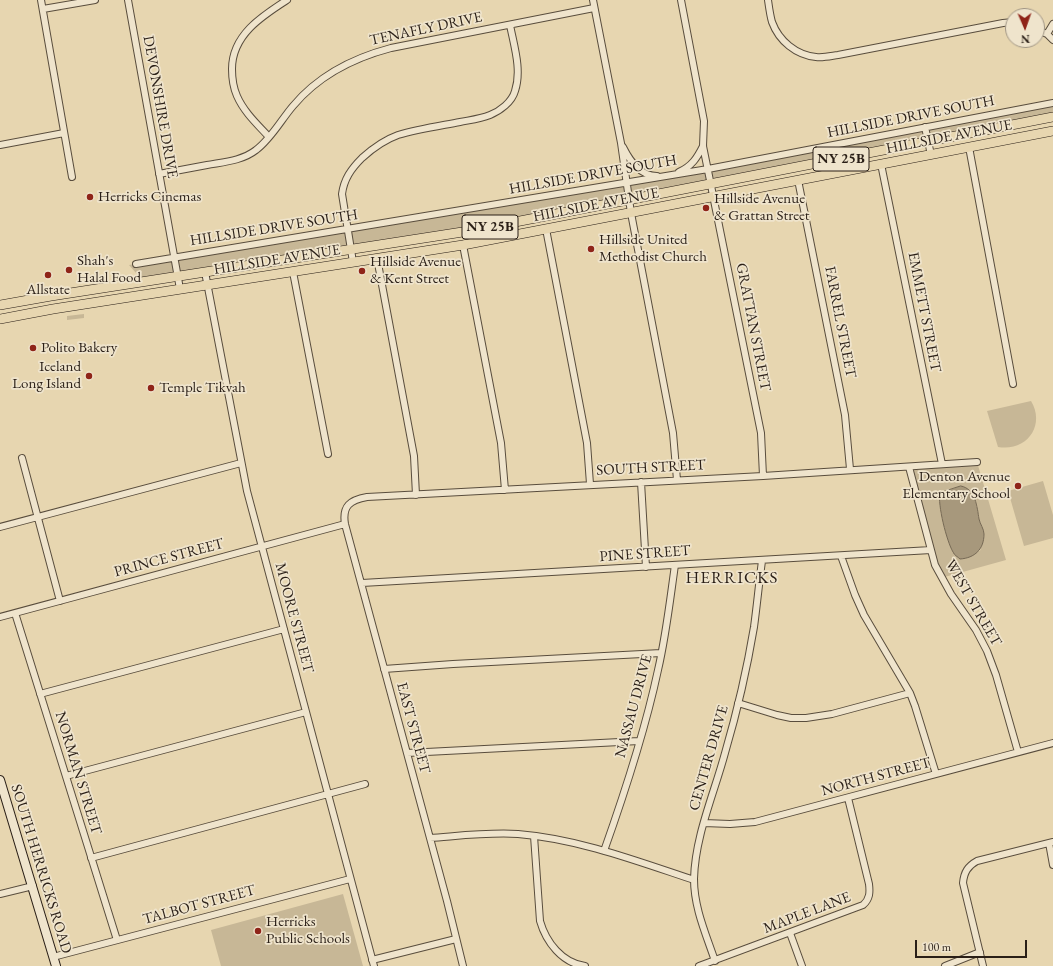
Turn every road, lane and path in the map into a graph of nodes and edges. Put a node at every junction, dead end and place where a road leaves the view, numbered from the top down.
1 (41, 0) edge
2 (95, 0) edge
3 (128, 0) edge
4 (288, 0) edge
5 (593, 0) edge
6 (681, 0) edge
7 (768, 0) edge
8 (594, 8) junction
9 (43, 9) junction
10 (1005, 23) edge
11 (1053, 24) edge
12 (510, 25) junction
13 (1047, 34) joint
14 (1053, 40) edge
15 (1053, 103) edge
16 (1053, 118) edge
17 (925, 127) junction
18 (64, 133) junction
19 (1053, 133) edge
20 (269, 137) junction
21 (928, 142) junction
22 (621, 143) junction
23 (0, 144) edge
24 (703, 146) junction
25 (969, 147) junction
26 (931, 155) junction
27 (881, 164) junction
28 (708, 169) junction
29 (159, 174) junction
30 (669, 176) junction
31 (72, 177) dead end
32 (798, 180) junction
33 (626, 183) junction
34 (711, 184) junction
35 (714, 197) junction
36 (629, 200) junction
37 (631, 213) junction
38 (546, 229) junction
39 (347, 230) junction
40 (463, 245) junction
41 (351, 250) junction
42 (174, 258) junction
43 (377, 258) junction
44 (353, 262) junction
45 (136, 264) dead end
46 (205, 272) junction
47 (292, 272) junction
48 (177, 277) junction
49 (207, 285) junction
50 (180, 289) junction
51 (0, 305) edge
52 (0, 319) edge
53 (1013, 384) dead end
54 (328, 454) dead end
55 (22, 458) dead end
56 (977, 462) dead end
57 (241, 463) junction
58 (942, 464) junction
59 (909, 467) junction
60 (850, 469) junction
61 (763, 476) junction
62 (677, 480) junction
63 (641, 482) junction
64 (590, 484) junction
65 (505, 490) junction
66 (416, 495) junction
67 (38, 517) junction
68 (345, 524) junction
69 (0, 527) edge
70 (262, 547) junction
71 (931, 550) junction
72 (840, 556) junction
73 (762, 561) junction
74 (675, 565) junction
75 (646, 567) junction
76 (362, 583) junction
77 (60, 601) junction
78 (15, 613) junction
79 (0, 617) edge
80 (284, 629) junction
81 (661, 653) junction
82 (384, 669) junction
83 (910, 693) junction
84 (40, 694) junction
85 (738, 703) junction
86 (306, 712) junction
87 (639, 741) junction
88 (1053, 743) edge
89 (1018, 752) junction
90 (407, 753) junction
91 (936, 774) junction
92 (66, 776) junction
93 (0, 780) edge
94 (365, 784) dead end
95 (328, 794) junction
96 (848, 798) junction
97 (704, 823) junction
98 (534, 836) junction
99 (430, 838) junction
100 (1051, 842) edge
101 (604, 851) junction
102 (92, 858) junction
103 (1053, 865) edge
104 (350, 879) junction
105 (694, 880) junction
106 (33, 886) junction
107 (0, 894) edge
108 (790, 933) junction
109 (456, 938) junction
110 (117, 940) junction
111 (980, 952) junction
112 (53, 957) junction
113 (715, 961) junction
114 (373, 963) edge
115 (56, 966) edge
116 (463, 966) edge
117 (585, 966) edge
118 (699, 966) edge
119 (802, 966) edge
120 (945, 966) edge
121 (983, 966) edge

1 - 9 street
2 - 9 street
3 - 29 street, DEVONSHIRE DRIVE
4 - 20 street
5 - 8 street
6 - 24 street
7 - 10 street
8 - 12 street, TENAFLY DRIVE
8 - 22 street
9 - 18 street
11 - 13 street
12 - 20 street, TENAFLY DRIVE
12 - 39 street
13 - 14 street
15 - 17 street, HILLSIDE DRIVE SOUTH
16 - 21 main road, HILLSIDE AVENUE / NY 25B
17 - 21 street
17 - 28 street, HILLSIDE DRIVE SOUTH
18 - 23 street
18 - 31 street
19 - 25 main road, HILLSIDE AVENUE / NY 25B
20 - 29 street, TENAFLY DRIVE
21 - 26 street
21 - 34 main road, HILLSIDE AVENUE / NY 25B
22 - 30 street
22 - 33 street
24 - 28 street, GRATTAN STREET
24 - 30 street
25 - 26 main road, HILLSIDE AVENUE / NY 25B
25 - 53 street
26 - 27 main road, HILLSIDE AVENUE / NY 25B
27 - 32 main road, HILLSIDE AVENUE / NY 25B
27 - 58 street, EMMETT STREET
28 - 30 street, HILLSIDE DRIVE SOUTH
28 - 34 street, GRATTAN STREET
29 - 42 street, DEVONSHIRE DRIVE
30 - 33 street, HILLSIDE DRIVE SOUTH
32 - 35 main road, HILLSIDE AVENUE / NY 25B
32 - 60 street, FARREL STREET
33 - 36 street
33 - 39 street, HILLSIDE DRIVE SOUTH
34 - 35 street, GRATTAN STREET
34 - 36 main road, HILLSIDE AVENUE / NY 25B
35 - 37 main road, HILLSIDE AVENUE / NY 25B
35 - 61 street, GRATTAN STREET
36 - 37 street
36 - 41 main road, HILLSIDE AVENUE / NY 25B
37 - 38 main road, HILLSIDE AVENUE / NY 25B
37 - 62 street
38 - 40 main road, HILLSIDE AVENUE / NY 25B
38 - 64 street
39 - 41 street
39 - 42 street, HILLSIDE DRIVE SOUTH
40 - 43 main road, HILLSIDE AVENUE / NY 25B
40 - 65 street
41 - 44 street
41 - 46 main road, HILLSIDE AVENUE / NY 25B
42 - 45 street, HILLSIDE DRIVE SOUTH
42 - 48 street, DEVONSHIRE DRIVE
43 - 44 main road, HILLSIDE AVENUE / NY 25B
43 - 66 street
44 - 47 main road, HILLSIDE AVENUE / NY 25B
46 - 48 main road, HILLSIDE AVENUE / NY 25B
46 - 49 street, MOORE STREET
47 - 49 main road, HILLSIDE AVENUE / NY 25B
47 - 54 street
48 - 50 street, DEVONSHIRE DRIVE
48 - 51 main road, HILLSIDE AVENUE / NY 25B
49 - 50 main road, HILLSIDE AVENUE / NY 25B
49 - 57 street, MOORE STREET
50 - 52 main road, HILLSIDE AVENUE / NY 25B
55 - 67 street
56 - 58 street, SOUTH STREET
57 - 67 street
57 - 70 street, MOORE STREET
58 - 59 street, SOUTH STREET
59 - 60 street, SOUTH STREET
59 - 71 street, WEST STREET
60 - 61 street, SOUTH STREET
61 - 62 street, SOUTH STREET
62 - 63 street, SOUTH STREET
63 - 64 street, SOUTH STREET
63 - 75 street
64 - 65 street, SOUTH STREET
65 - 66 street, SOUTH STREET
66 - 68 street, SOUTH STREET
67 - 69 street
67 - 77 street
68 - 70 street, PRINCE STREET
68 - 76 street, EAST STREET
70 - 77 street, PRINCE STREET
70 - 80 street, MOORE STREET
71 - 72 street, PINE STREET
71 - 89 street, WEST STREET
72 - 73 street, PINE STREET
72 - 83 street
73 - 74 street, PINE STREET
73 - 85 street, CENTER DRIVE
74 - 75 street, PINE STREET
74 - 81 street, NASSAU DRIVE
75 - 76 street, PINE STREET
76 - 82 street, EAST STREET
77 - 78 street, PRINCE STREET
78 - 79 street, PRINCE STREET
78 - 84 street, NORMAN STREET
80 - 84 street
80 - 86 street, MOORE STREET
81 - 82 street
81 - 87 street, NASSAU DRIVE
82 - 90 street, EAST STREET
83 - 85 street
83 - 91 street
84 - 92 street, NORMAN STREET
85 - 97 street, CENTER DRIVE
86 - 92 street
86 - 95 street, MOORE STREET
87 - 90 street
87 - 101 street, NASSAU DRIVE
88 - 89 street, NORTH STREET
89 - 91 street, NORTH STREET
90 - 99 street, EAST STREET
91 - 96 street, NORTH STREET
92 - 102 street, NORMAN STREET
93 - 106 main road, SOUTH HERRICKS ROAD
94 - 95 street
95 - 102 street
95 - 104 street, MOORE STREET
96 - 97 street, NORTH STREET
96 - 108 street, MAPLE LANE
97 - 105 street, CENTER DRIVE
98 - 99 street
98 - 101 street
98 - 117 street
99 - 109 street, EAST STREET
100 - 103 street
100 - 111 street
101 - 105 street
102 - 110 street, NORMAN STREET
104 - 110 street, TALBOT STREET
104 - 114 street, MOORE STREET
105 - 113 street, CENTER DRIVE
106 - 107 street
106 - 112 main road, SOUTH HERRICKS ROAD
108 - 113 street, MAPLE LANE
108 - 119 street
109 - 114 street
109 - 116 street, EAST STREET
110 - 112 street, TALBOT STREET
111 - 120 street
111 - 121 street
112 - 115 main road, SOUTH HERRICKS ROAD
113 - 118 street, MAPLE LANE

